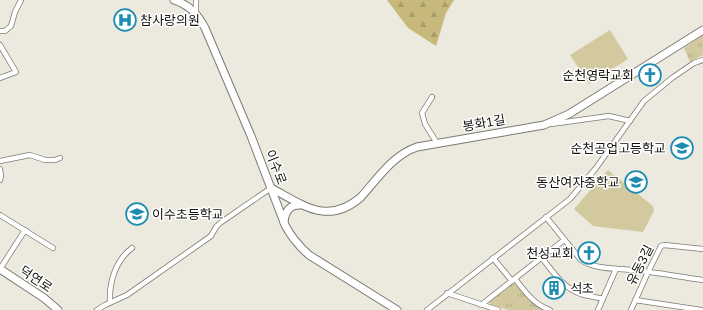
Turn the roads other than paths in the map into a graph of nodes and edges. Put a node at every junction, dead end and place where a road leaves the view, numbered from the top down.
1 (21, 0) edge
2 (174, 0) edge
3 (196, 0) edge
4 (196, 13) junction
5 (703, 30) edge
6 (0, 31) edge
7 (0, 45) edge
8 (703, 60) edge
9 (0, 78) edge
10 (432, 97) dead end
11 (630, 121) junction
12 (544, 125) junction
13 (437, 144) junction
14 (60, 158) dead end
15 (0, 161) edge
16 (0, 169) edge
17 (0, 180) edge
18 (271, 188) junction
19 (301, 205) junction
20 (0, 215) edge
21 (546, 218) junction
22 (284, 222) junction
23 (25, 230) junction
24 (564, 240) junction
25 (53, 248) dead end
26 (132, 248) dead end
27 (703, 249) edge
28 (494, 258) junction
29 (542, 258) junction
30 (0, 269) edge
31 (616, 269) junction
32 (648, 272) junction
33 (513, 280) junction
34 (703, 280) edge
35 (447, 293) junction
36 (603, 298) junction
37 (635, 300) junction
38 (110, 302) junction
39 (481, 304) junction
40 (665, 305) junction
41 (58, 310) edge
42 (97, 310) edge
43 (397, 310) edge
44 (427, 310) edge
45 (498, 310) edge
46 (550, 310) edge
47 (598, 310) edge
48 (631, 310) edge
49 (662, 310) edge
50 (701, 310) edge

1 - 6 street
2 - 4 street, 이수로
3 - 4 street
4 - 18 street, 이수로
5 - 12 street, 봉화1길
7 - 9 street
8 - 11 street
10 - 13 street
11 - 12 street
11 - 21 street
12 - 13 street, 봉화1길
13 - 19 street, 봉화1길
14 - 15 street
16 - 17 street
18 - 19 street, 봉화1길
18 - 22 street, 이수로
18 - 38 street
19 - 22 street
20 - 23 street
21 - 24 street
21 - 28 street
22 - 43 street, 이수로
23 - 25 street
23 - 30 street
24 - 29 street
24 - 31 street
26 - 38 street
27 - 32 street, 유동3길
28 - 33 street
28 - 35 street
29 - 33 street
29 - 36 street
30 - 41 street, 덕연로
31 - 32 street
31 - 36 street
32 - 34 street
32 - 37 street, 유동3길
33 - 39 street
33 - 46 street
35 - 39 street
35 - 44 street
36 - 47 street
37 - 40 street
37 - 48 street, 유동3길
38 - 42 street
39 - 45 street
40 - 49 street
40 - 50 street

